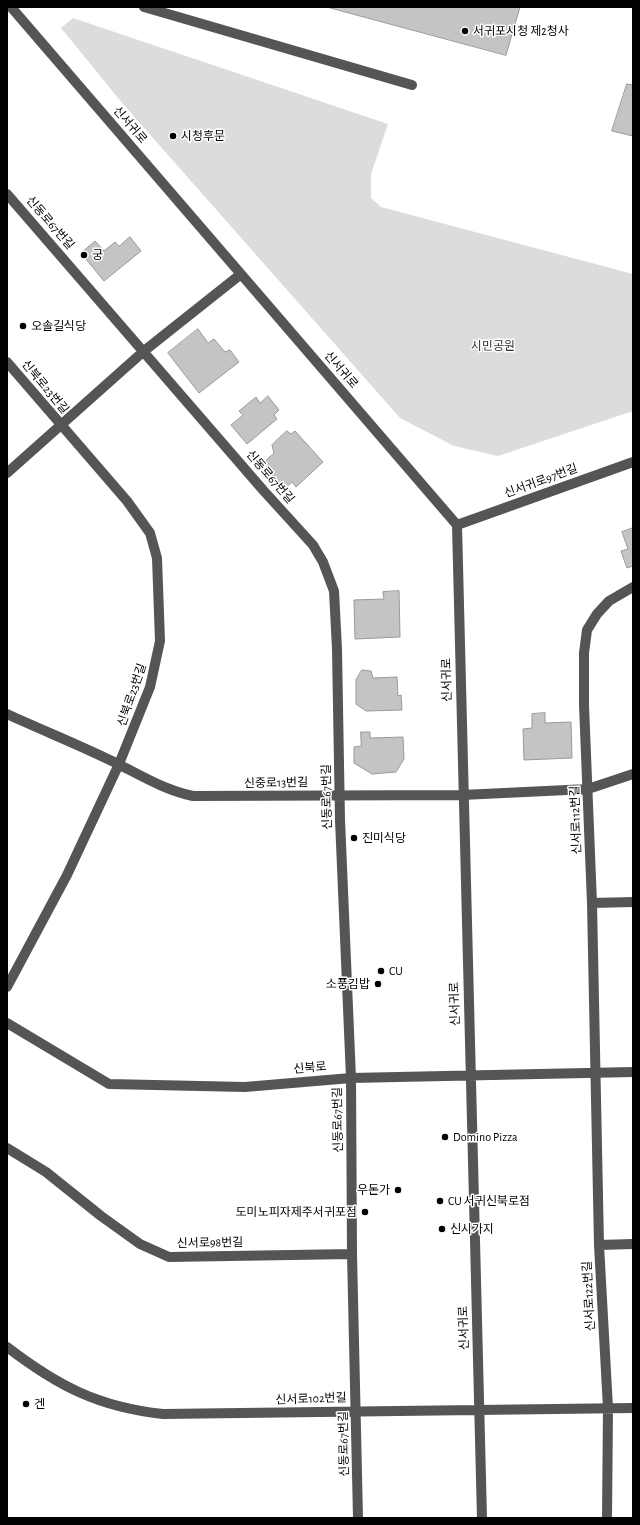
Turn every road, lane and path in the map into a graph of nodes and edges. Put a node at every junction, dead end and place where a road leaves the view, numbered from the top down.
1 (11, 7) edge
2 (144, 7) edge
3 (412, 84) dead end
4 (7, 194) edge
5 (241, 274) junction
6 (144, 351) junction
7 (7, 362) edge
8 (60, 425) junction
9 (633, 462) edge
10 (7, 473) edge
11 (457, 525) junction
12 (633, 588) edge
13 (7, 714) edge
14 (119, 764) junction
15 (633, 774) edge
16 (588, 789) junction
17 (340, 795) junction
18 (462, 795) junction
19 (633, 902) edge
20 (592, 903) junction
21 (7, 987) edge
22 (7, 1023) edge
23 (633, 1072) edge
24 (596, 1073) junction
25 (470, 1076) junction
26 (351, 1078) junction
27 (7, 1148) edge
28 (633, 1244) edge
29 (599, 1245) junction
30 (352, 1254) junction
31 (7, 1347) edge
32 (608, 1408) junction
33 (633, 1408) edge
34 (356, 1410) junction
35 (479, 1411) junction
36 (358, 1518) edge
37 (482, 1518) edge
38 (607, 1518) edge

1 - 5 street, 신서귀로
2 - 3 street
4 - 6 street, 신동로67번길
5 - 6 street
5 - 11 street, 신서귀로
6 - 8 street
6 - 17 street, 신동로67번길
7 - 8 street, 신북로23번길
8 - 10 street
8 - 14 street, 신북로23번길
9 - 11 street, 신서귀로97번길
11 - 18 street, 신서귀로
12 - 16 street, 신서로112번길
13 - 14 street, 신중로13번길
14 - 17 street, 신중로13번길
14 - 21 street, 신북로23번길
15 - 16 street, 신중로13번길
16 - 18 street, 신중로13번길
16 - 20 street, 신서로112번길
17 - 18 street, 신중로13번길
17 - 26 street, 신동로67번길
18 - 25 street, 신서귀로
19 - 20 street
20 - 24 street, 신서로112번길
22 - 26 street, 신북로
23 - 24 street, 신북로
24 - 25 street, 신북로
24 - 29 street, 신서로122번길
25 - 26 street, 신북로
25 - 35 street, 신서귀로
26 - 30 street, 신동로67번길
27 - 30 street, 신서로98번길
28 - 29 street
29 - 32 street, 신서로122번길
30 - 34 street, 신동로67번길
31 - 34 street, 신서로102번길
32 - 33 street, 신서로102번길
32 - 35 street, 신서로102번길
32 - 38 street, 신서로122번길
34 - 35 street, 신서로102번길
34 - 36 street, 신동로67번길
35 - 37 street, 신서귀로

